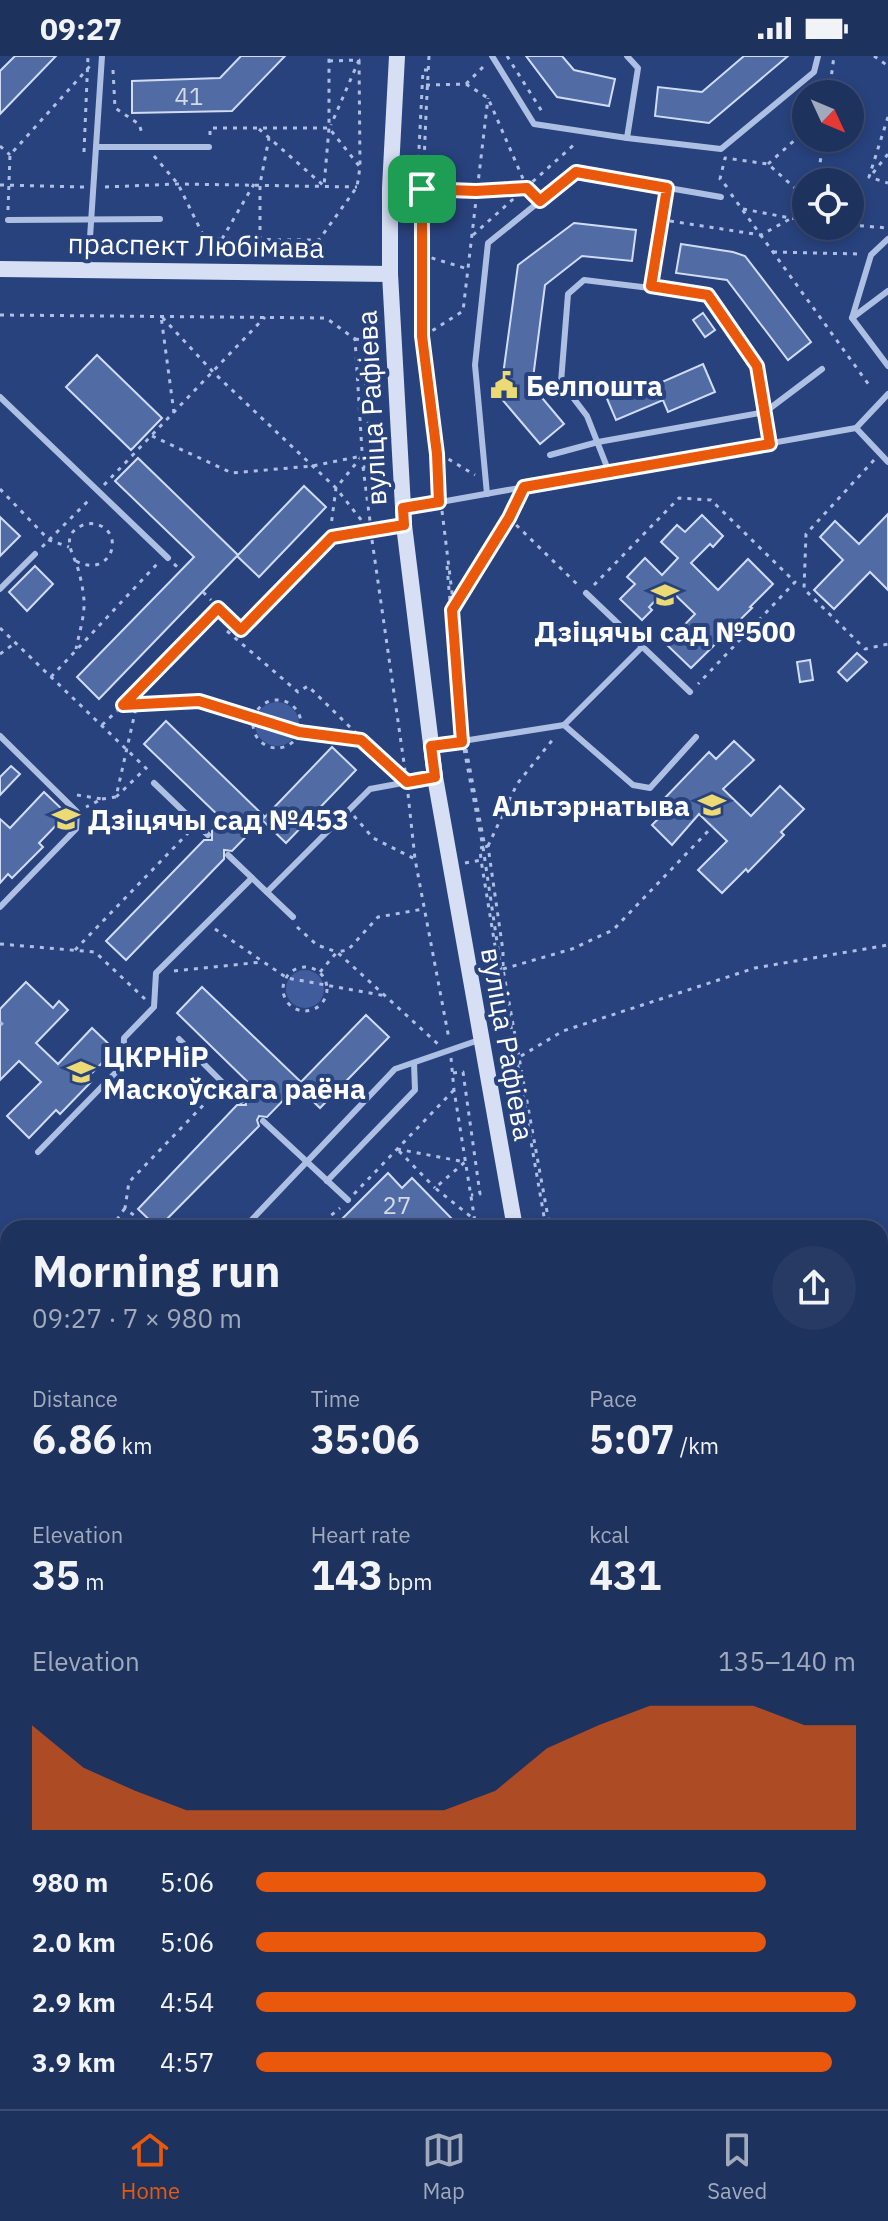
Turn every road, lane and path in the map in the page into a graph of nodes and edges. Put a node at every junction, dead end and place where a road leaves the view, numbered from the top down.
1 (88, 56) edge
2 (102, 56) edge
3 (397, 56) edge
4 (428, 56) edge
5 (507, 56) edge
6 (627, 56) edge
7 (818, 56) edge
8 (834, 56) edge
9 (874, 56) edge
10 (493, 57) edge
11 (329, 58) edge
12 (359, 58) edge
13 (93, 62) dead end
14 (888, 66) edge
15 (87, 69) junction
16 (113, 69) dead end
17 (427, 70) junction
18 (831, 80) edge
19 (466, 84) junction
20 (426, 86) junction
21 (488, 98) junction
22 (556, 115) dead end
23 (888, 117) edge
24 (329, 128) junction
25 (259, 129) junction
26 (588, 132) junction
27 (269, 138) junction
28 (627, 138) junction
29 (792, 143) edge
30 (0, 146) edge
31 (96, 147) junction
32 (146, 147) junction
33 (209, 147) joint
34 (888, 154) edge
35 (10, 155) junction
36 (83, 157) dead end
37 (768, 164) junction
38 (360, 167) junction
39 (869, 177) junction
40 (888, 183) edge
41 (178, 184) junction
42 (254, 184) junction
43 (260, 184) junction
44 (0, 185) edge
45 (8, 185) junction
46 (792, 185) edge
47 (324, 186) junction
48 (93, 187) junction
49 (357, 187) junction
50 (527, 188) junction
51 (667, 188) junction
52 (423, 189) junction
53 (476, 191) junction
54 (721, 197) dead end
55 (540, 201) junction
56 (742, 209) junction
57 (92, 218) junction
58 (160, 219) dead end
59 (791, 219) joint
60 (8, 220) joint
61 (662, 220) junction
62 (864, 226) edge
63 (888, 228) edge
64 (473, 235) junction
65 (761, 235) junction
66 (222, 239) junction
67 (888, 239) edge
68 (260, 240) junction
69 (773, 252) junction
70 (422, 255) junction
71 (871, 255) junction
72 (0, 269) edge
73 (88, 269) junction
74 (469, 270) junction
75 (390, 274) junction
76 (651, 286) junction
77 (888, 291) edge
78 (0, 315) edge
79 (161, 316) junction
80 (265, 317) junction
81 (852, 318) junction
82 (424, 336) junction
83 (355, 339) junction
84 (888, 366) edge
85 (822, 369) dead end
86 (214, 373) junction
87 (869, 385) dead end
88 (888, 394) edge
89 (0, 397) edge
90 (765, 412) junction
91 (174, 413) junction
92 (856, 428) junction
93 (152, 436) junction
94 (598, 442) junction
95 (770, 444) junction
96 (438, 453) junction
97 (879, 454) junction
98 (550, 455) dead end
99 (362, 456) junction
100 (888, 462) edge
101 (312, 466) junction
102 (363, 467) junction
103 (609, 472) junction
104 (486, 483) junction
105 (524, 487) junction
106 (336, 488) junction
107 (0, 489) edge
108 (98, 492) junction
109 (487, 494) junction
110 (440, 502) junction
111 (403, 517) junction
112 (509, 518) junction
113 (371, 531) junction
114 (332, 537) junction
115 (49, 540) junction
116 (69, 547) junction
117 (35, 554) joint
118 (166, 557) joint
119 (76, 561) junction
120 (0, 589) edge
121 (586, 593) junction
122 (218, 608) junction
123 (453, 609) junction
124 (0, 628) edge
125 (15, 643) junction
126 (888, 644) edge
127 (642, 647) junction
128 (76, 649) junction
129 (0, 654) edge
130 (51, 677) junction
131 (690, 692) joint
132 (123, 705) joint
133 (253, 719) junction
134 (102, 725) junction
135 (564, 725) junction
136 (299, 732) junction
137 (0, 736) edge
138 (696, 737) dead end
139 (361, 740) junction
140 (464, 742) junction
141 (431, 746) junction
142 (126, 749) junction
143 (146, 767) junction
144 (435, 777) junction
145 (407, 782) junction
146 (154, 783) joint
147 (61, 793) junction
148 (116, 797) junction
149 (102, 799) junction
150 (349, 810) junction
151 (77, 812) junction
152 (197, 826) junction
153 (713, 826) dead end
154 (208, 835) dead end
155 (485, 847) junction
156 (228, 855) dead end
157 (415, 859) junction
158 (252, 878) junction
159 (267, 892) junction
160 (0, 907) edge
161 (424, 909) junction
162 (294, 921) joint
163 (206, 923) junction
164 (0, 944) edge
165 (888, 945) edge
166 (75, 950) junction
167 (501, 951) junction
168 (337, 952) junction
169 (262, 962) junction
170 (502, 969) junction
171 (320, 972) junction
172 (156, 973) junction
173 (287, 978) junction
174 (328, 987) junction
175 (386, 996) junction
176 (154, 1007) junction
177 (0, 1022) edge
178 (6, 1028) dead end
179 (179, 1039) dead end
180 (480, 1039) junction
181 (449, 1051) junction
182 (521, 1056) junction
183 (414, 1063) junction
184 (453, 1073) junction
185 (226, 1086) junction
186 (454, 1090) junction
187 (241, 1101) dead end
188 (263, 1121) dead end
189 (397, 1149) junction
190 (38, 1152) dead end
191 (306, 1161) junction
192 (465, 1162) junction
193 (327, 1181) junction
194 (435, 1188) junction
195 (471, 1195) junction
196 (348, 1200) junction
197 (125, 1208) junction
198 (117, 1220) edge
199 (139, 1220) edge
200 (251, 1220) edge
201 (325, 1220) edge
202 (475, 1220) joint
203 (514, 1220) edge
204 (547, 1220) edge
205 (547, 1220) edge

1 - 15 path
2 - 31 lane
3 - 75 main road, вуліца Рафіева
4 - 17 path
5 - 22 path
6 - 28 lane
7 - 28 lane
8 - 18 path
9 - 14 path
10 - 19 path
10 - 26 lane
11 - 12 path
11 - 24 path
12 - 24 path
12 - 38 path
13 - 15 path
15 - 35 path
15 - 36 path
16 - 32 path
17 - 20 path
17 - 52 path
19 - 20 path
19 - 21 path
20 - 52 path
21 - 50 path
21 - 53 path
23 - 39 path
24 - 25 path
24 - 38 path
24 - 47 path
25 - 27 path
25 - 33 path
26 - 28 lane
26 - 50 path
27 - 43 path
27 - 47 path
29 - 37 path
30 - 35 path
31 - 32 lane
31 - 48 lane
32 - 33 lane
32 - 41 path
34 - 39 path
35 - 45 path
37 - 46 path
37 - 56 path
38 - 49 path
39 - 40 path
41 - 42 path
41 - 48 path
41 - 66 path
42 - 43 path
42 - 66 path
43 - 47 path
43 - 68 path
44 - 45 path
45 - 48 path
45 - 60 path
47 - 49 path
48 - 57 lane
49 - 68 path
50 - 53 path
50 - 55 path
50 - 64 path
51 - 54 lane
51 - 55 lane
51 - 61 lane
52 - 53 path
52 - 70 path
52 - 96 path
53 - 64 path
55 - 104 lane
56 - 59 path
56 - 65 path
57 - 58 lane
57 - 60 lane
57 - 73 lane
59 - 65 path
61 - 65 path
61 - 76 lane
62 - 63 path
64 - 74 path
65 - 69 path
66 - 68 path
67 - 71 lane
69 - 71 path
69 - 87 path
70 - 74 path
70 - 82 path
71 - 81 lane
72 - 73 main road, праспект Любімава
73 - 75 main road, праспект Любімава
74 - 82 path
75 - 111 main road, вуліца Рафіева
76 - 90 lane
76 - 94 lane
77 - 81 lane
78 - 79 path
79 - 80 path
79 - 86 path
79 - 91 path
80 - 83 path
80 - 86 path
81 - 84 lane
82 - 96 path
83 - 99 path
83 - 102 path
85 - 90 lane
86 - 91 path
86 - 101 path
88 - 92 lane
89 - 108 lane
90 - 94 lane
90 - 95 lane
91 - 93 path
92 - 95 lane
92 - 97 lane
93 - 101 path
93 - 108 path
94 - 98 lane
94 - 103 lane
95 - 103 lane
96 - 104 path
96 - 110 path
97 - 100 lane
97 - 126 path
99 - 101 path
99 - 102 path
99 - 106 path
101 - 106 path
102 - 113 path
103 - 105 lane
104 - 109 lane
105 - 109 lane
105 - 112 path
106 - 113 path
106 - 114 path
107 - 115 path
108 - 115 path
108 - 118 lane
109 - 110 lane
110 - 111 lane
110 - 123 path
111 - 113 lane
111 - 141 main road, вуліца Рафіева
112 - 121 path
112 - 123 path
113 - 114 lane
113 - 145 path
114 - 122 lane
115 - 116 path
115 - 117 path
116 - 119 path
116 - 119 path
117 - 120 lane
118 - 128 path
119 - 128 path
121 - 127 lane
121 - 131 path
122 - 132 lane
122 - 139 path
123 - 140 path
124 - 125 path
125 - 129 path
125 - 130 path
127 - 131 lane
127 - 135 lane
128 - 130 path
130 - 134 path
132 - 134 path
133 - 136 path
133 - 136 path
133 - 136 path
133 - 142 path
134 - 142 path
135 - 138 lane
135 - 140 lane
135 - 155 path
136 - 139 path
137 - 147 lane
139 - 145 path
140 - 141 lane
140 - 155 path
141 - 144 main road, вуліца Рафіева
142 - 143 path
142 - 148 path
143 - 146 path
143 - 148 path
144 - 145 lane
144 - 180 main road, вуліца Рафіева
145 - 150 lane
145 - 157 path
146 - 152 lane
147 - 149 path
147 - 151 lane
148 - 149 path
149 - 151 path
150 - 157 path
150 - 159 lane
151 - 160 lane
152 - 154 lane
152 - 166 path
153 - 170 path
155 - 167 path
155 - 167 path
156 - 158 lane
157 - 161 path
158 - 159 lane
158 - 163 lane
159 - 162 lane
161 - 168 path
161 - 181 path
162 - 168 path
163 - 169 path
163 - 172 lane
164 - 166 path
165 - 182 path
166 - 176 path
167 - 170 path
168 - 171 path
168 - 175 path
169 - 172 path
169 - 173 path
170 - 182 path
170 - 204 path
171 - 173 path
171 - 174 path
172 - 176 lane
173 - 174 path
173 - 174 path
174 - 175 path
175 - 181 path
176 - 190 lane
177 - 178 path
179 - 185 lane
180 - 181 lane
180 - 203 main road, вуліца Рафіева
181 - 183 lane
181 - 184 path
182 - 205 path
183 - 191 lane
183 - 193 lane
184 - 186 path
184 - 195 path
185 - 187 lane
185 - 197 path
186 - 189 path
186 - 192 path
188 - 191 lane
189 - 192 path
189 - 194 path
189 - 196 path
191 - 193 lane
191 - 200 lane
192 - 194 path
192 - 195 path
193 - 196 lane
194 - 202 path
195 - 202 path
196 - 201 path
197 - 198 path
197 - 199 path

